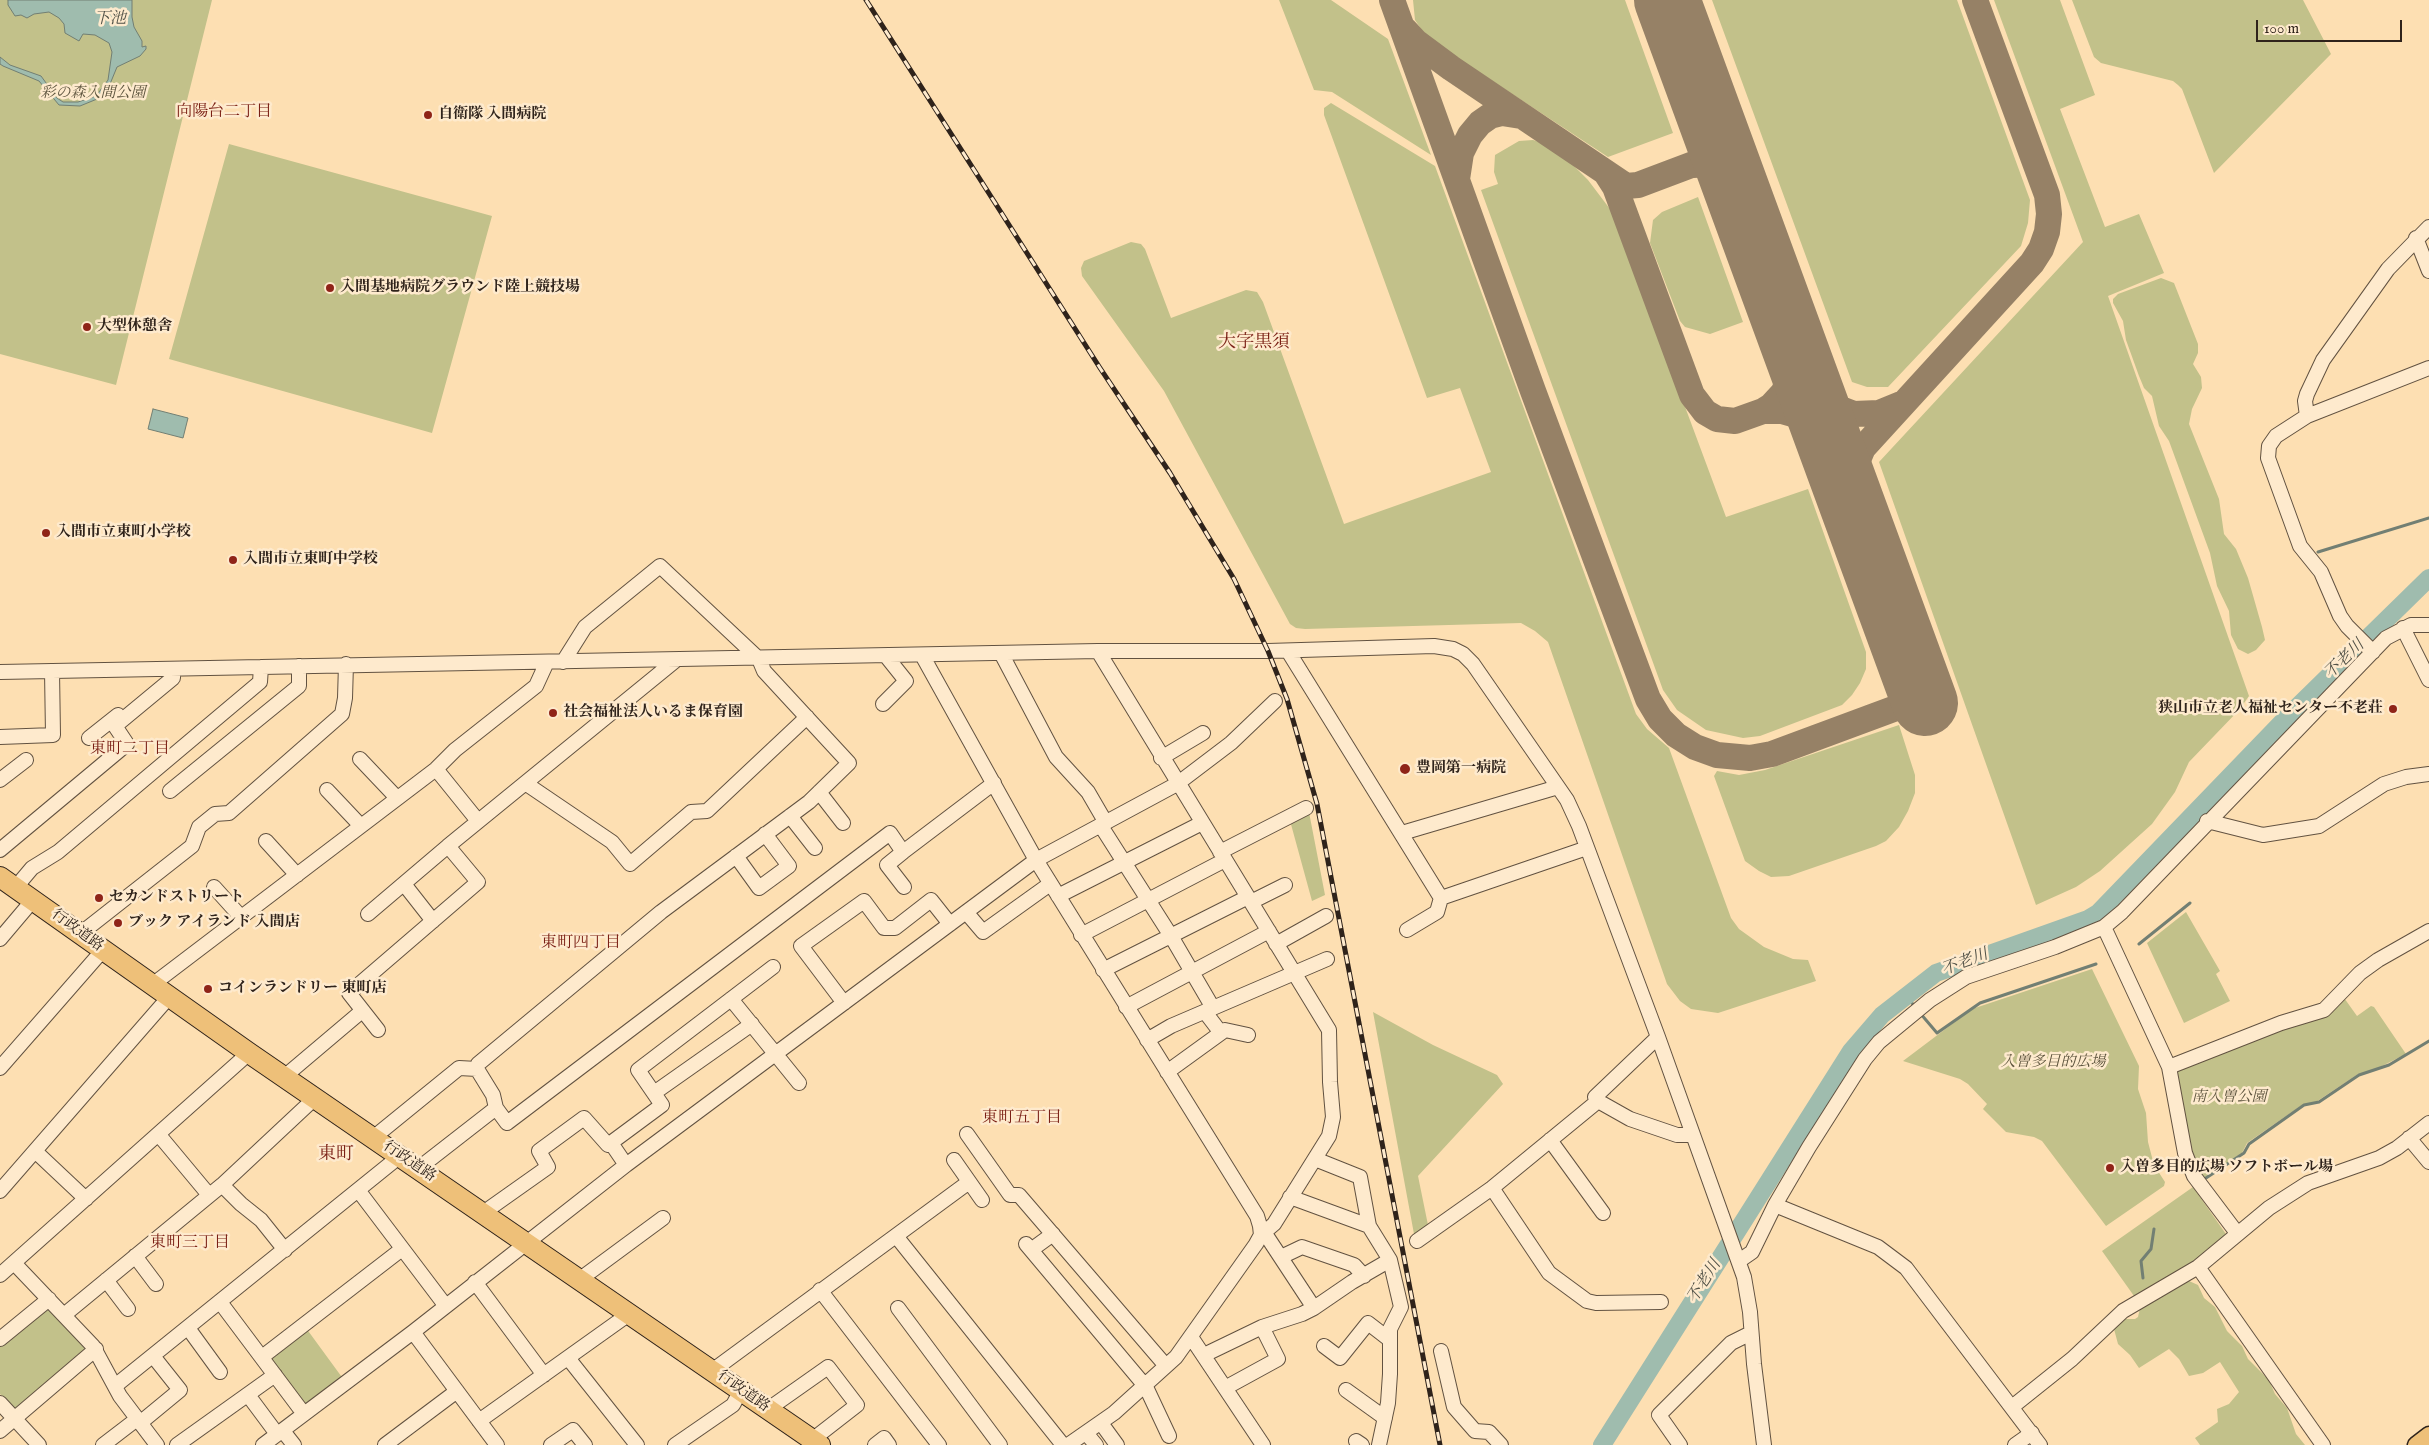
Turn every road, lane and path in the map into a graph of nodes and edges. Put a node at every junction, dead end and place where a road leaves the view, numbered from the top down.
1 (2429, 227) edge
2 (2416, 238) junction
3 (2429, 271) edge
4 (2426, 369) edge
5 (2307, 416) junction
6 (2429, 624) edge
7 (2403, 628) junction
8 (2366, 646) junction
9 (1098, 651) junction
10 (1288, 651) junction
11 (1001, 653) junction
12 (922, 655) junction
13 (886, 656) junction
14 (758, 659) junction
15 (676, 660) junction
16 (547, 662) junction
17 (563, 662) junction
18 (346, 664) junction
19 (299, 666) junction
20 (261, 667) junction
21 (167, 669) junction
22 (52, 671) junction
23 (0, 672) edge
24 (2429, 680) edge
25 (1275, 701) dead end
26 (883, 704) dead end
27 (807, 717) junction
28 (1203, 733) dead end
29 (0, 737) edge
30 (89, 738) dead end
31 (1161, 758) junction
32 (360, 759) dead end
33 (26, 760) dead end
34 (436, 769) junction
35 (2429, 774) edge
36 (0, 780) edge
37 (525, 783) junction
38 (994, 783) junction
39 (1177, 784) junction
40 (1558, 787) junction
41 (327, 790) dead end
42 (170, 791) dead end
43 (819, 792) junction
44 (397, 798) junction
45 (1306, 808) dead end
46 (790, 816) junction
47 (478, 821) junction
48 (2207, 822) junction
49 (843, 823) dead end
50 (1202, 823) junction
51 (1104, 825) junction
52 (361, 826) junction
53 (1402, 833) junction
54 (765, 834) junction
55 (266, 842) dead end
56 (448, 846) junction
57 (815, 848) dead end
58 (1587, 848) junction
59 (0, 850) edge
60 (903, 852) junction
61 (736, 856) junction
62 (1222, 856) junction
63 (1036, 860) junction
64 (1125, 862) junction
65 (297, 875) junction
66 (8, 882) edge
67 (404, 884) junction
68 (1050, 884) junction
69 (1285, 885) dead end
70 (214, 887) dead end
71 (904, 887) dead end
72 (1058, 896) junction
73 (1441, 898) junction
74 (33, 900) junction
75 (1148, 900) junction
76 (1249, 900) junction
77 (966, 912) junction
78 (368, 914) dead end
79 (1326, 916) dead end
80 (240, 918) junction
81 (433, 920) junction
82 (950, 924) junction
83 (2104, 927) junction
84 (1407, 930) dead end
85 (1268, 931) junction
86 (2429, 931) edge
87 (80, 934) junction
88 (1081, 935) junction
89 (1171, 936) junction
90 (0, 939) edge
91 (1276, 944) junction
92 (103, 950) junction
93 (1327, 958) dead end
94 (773, 967) dead end
95 (1103, 970) junction
96 (1192, 971) junction
97 (1295, 974) junction
98 (152, 985) junction
99 (169, 998) junction
100 (731, 999) junction
101 (844, 1003) junction
102 (1209, 1010) junction
103 (362, 1011) junction
104 (1129, 1012) junction
105 (752, 1024) junction
106 (378, 1030) dead end
107 (1221, 1033) junction
108 (1248, 1034) dead end
109 (1658, 1037) junction
110 (1147, 1040) junction
111 (249, 1053) junction
112 (776, 1054) junction
113 (2168, 1066) junction
114 (0, 1068) edge
115 (477, 1069) junction
116 (1167, 1072) junction
117 (284, 1077) junction
118 (799, 1083) dead end
119 (654, 1094) junction
120 (315, 1098) junction
121 (1598, 1101) junction
122 (496, 1108) junction
123 (2429, 1123) edge
124 (967, 1134) dead end
125 (1692, 1134) junction
126 (159, 1135) junction
127 (373, 1138) junction
128 (2409, 1138) junction
129 (1550, 1140) junction
130 (611, 1143) junction
131 (35, 1151) junction
132 (400, 1156) junction
133 (1314, 1159) junction
134 (954, 1160) dead end
135 (2429, 1162) edge
136 (626, 1165) junction
137 (419, 1168) junction
138 (969, 1182) junction
139 (222, 1185) junction
140 (1492, 1188) junction
141 (358, 1190) junction
142 (0, 1191) edge
143 (209, 1195) junction
144 (1290, 1197) junction
145 (86, 1199) junction
146 (982, 1200) dead end
147 (1775, 1205) junction
148 (484, 1214) junction
149 (1603, 1214) dead end
150 (663, 1218) dead end
151 (1369, 1226) junction
152 (2237, 1233) junction
153 (1053, 1234) junction
154 (1262, 1234) junction
155 (896, 1236) junction
156 (1417, 1241) dead end
157 (526, 1243) junction
158 (402, 1248) junction
159 (285, 1250) junction
160 (135, 1256) junction
161 (1281, 1257) junction
162 (1737, 1257) junction
163 (1390, 1260) junction
164 (14, 1263) junction
165 (2198, 1267) junction
166 (0, 1275) edge
167 (1364, 1276) junction
168 (106, 1280) junction
169 (579, 1280) junction
170 (475, 1282) junction
171 (156, 1284) dead end
172 (820, 1290) junction
173 (48, 1299) junction
174 (220, 1302) junction
175 (1661, 1302) dead end
176 (445, 1305) junction
177 (898, 1308) dead end
178 (1314, 1308) junction
179 (128, 1309) dead end
180 (630, 1314) junction
181 (64, 1315) junction
182 (1262, 1327) junction
183 (188, 1328) junction
184 (414, 1332) junction
185 (1751, 1333) junction
186 (1191, 1337) junction
187 (0, 1339) edge
188 (1390, 1340) junction
189 (1324, 1346) dead end
190 (96, 1349) junction
191 (1441, 1351) dead end
192 (1204, 1355) junction
193 (153, 1356) junction
194 (262, 1357) junction
195 (568, 1358) junction
196 (1166, 1366) junction
197 (712, 1371) junction
198 (220, 1372) dead end
199 (275, 1375) junction
200 (544, 1375) junction
201 (115, 1386) junction
202 (1146, 1387) junction
203 (1225, 1388) junction
204 (1346, 1390) dead end
205 (457, 1391) junction
206 (740, 1392) junction
207 (248, 1394) junction
208 (0, 1403) edge
209 (2012, 1407) junction
210 (767, 1410) junction
211 (304, 1414) junction
212 (15, 1418) junction
213 (1385, 1418) junction
214 (139, 1421) junction
215 (479, 1421) junction
216 (1101, 1423) junction
217 (0, 1431) edge
218 (1086, 1432) junction
219 (280, 1433) junction
220 (2032, 1433) junction
221 (2429, 1435) edge
222 (1169, 1436) dead end
223 (816, 1442) edge
224 (39, 1445) edge
225 (103, 1445) edge
226 (157, 1445) edge
227 (177, 1445) edge
228 (263, 1445) edge
229 (294, 1445) edge
230 (385, 1445) edge
231 (497, 1445) edge
232 (551, 1445) edge
233 (585, 1445) edge
234 (637, 1445) edge
235 (676, 1445) edge
236 (876, 1445) edge
237 (889, 1445) edge
238 (939, 1445) edge
239 (1000, 1445) edge
240 (1063, 1445) edge
241 (1068, 1445) edge
242 (1096, 1445) edge
243 (1117, 1445) edge
244 (1263, 1445) edge
245 (1378, 1445) edge
246 (1501, 1445) edge
247 (1680, 1445) edge
248 (1764, 1445) edge
249 (2015, 1445) edge
250 (2040, 1445) edge
251 (2323, 1445) edge
252 (2416, 1445) edge

1 - 2 street
2 - 3 street
2 - 5 street
4 - 5 street
5 - 8 street
6 - 7 street
7 - 8 street
7 - 24 street
8 - 48 street
9 - 10 street
9 - 11 street
9 - 31 street
10 - 40 street
10 - 53 street
11 - 12 street
11 - 51 street
12 - 13 street
12 - 38 street
13 - 14 street
13 - 26 street
14 - 15 street
14 - 17 street
14 - 27 street
15 - 17 street
15 - 37 street
16 - 17 street
16 - 18 street
16 - 34 street
18 - 19 street
18 - 87 street
19 - 20 street
19 - 42 street
20 - 21 street
20 - 66 street
21 - 22 street
21 - 30 street
21 - 59 street
22 - 23 street
22 - 29 street
25 - 39 street
27 - 37 street
27 - 43 street
28 - 31 street
31 - 39 street
32 - 44 street
33 - 36 street
34 - 44 street
34 - 47 street
35 - 48 street
37 - 47 street
38 - 60 street
38 - 63 street
39 - 50 street
39 - 51 street
40 - 53 street
40 - 58 street
41 - 52 street
43 - 46 street
43 - 49 street
44 - 52 street
45 - 62 street
46 - 54 street
46 - 57 street
47 - 56 street
48 - 83 street
50 - 62 street
50 - 64 street
51 - 63 street
51 - 64 street
52 - 65 street
53 - 73 street
54 - 61 street
54 - 61 street
55 - 65 street
56 - 67 street
56 - 81 street
58 - 73 street
58 - 109 street
60 - 71 street
60 - 122 street
61 - 115 street
62 - 75 street
62 - 76 street
63 - 68 street
63 - 77 street
64 - 72 street
64 - 75 street
65 - 80 street
66 - 74 highway, 行政道路
67 - 78 street
67 - 81 street
68 - 72 street
68 - 77 street
69 - 76 street
70 - 80 street
72 - 88 street
73 - 84 street
74 - 87 highway, 行政道路
74 - 90 street
75 - 88 street
75 - 89 street
76 - 85 street
76 - 89 street
77 - 82 street
79 - 91 street
80 - 98 street
81 - 103 street
82 - 101 street
82 - 101 street
83 - 113 street
83 - 147 street
85 - 91 street
85 - 96 street
86 - 113 street
87 - 92 highway, 行政道路
88 - 95 street
89 - 95 street
89 - 96 street
91 - 97 street
92 - 98 highway, 行政道路
92 - 114 street
93 - 97 street
94 - 100 street
95 - 104 street
96 - 102 street
96 - 104 street
97 - 102 street
97 - 133 street
98 - 99 highway, 行政道路
99 - 111 highway, 行政道路
99 - 131 street
100 - 105 street
100 - 119 street
101 - 112 street
102 - 107 street
102 - 110 street
103 - 106 street
103 - 117 street
104 - 110 street
105 - 112 street
105 - 119 street
107 - 108 street
107 - 116 street
109 - 121 street
109 - 125 street
110 - 116 street
111 - 117 highway, 行政道路
111 - 126 street
112 - 118 street
112 - 136 street
113 - 152 street
115 - 122 street
115 - 127 street
116 - 154 street
117 - 120 highway, 行政道路
119 - 130 street
120 - 127 highway, 行政道路
120 - 139 street
121 - 125 street
121 - 129 street
122 - 137 street
123 - 128 street
124 - 153 street
125 - 162 street
126 - 143 street
126 - 145 street
127 - 132 highway, 行政道路
128 - 135 street
128 - 152 street
129 - 140 street
129 - 149 street
130 - 136 street
130 - 148 street
131 - 142 street
131 - 145 street
132 - 137 highway, 行政道路
132 - 141 street
133 - 144 street
133 - 151 street
134 - 138 street
136 - 157 street
137 - 148 highway, 行政道路
138 - 146 street
138 - 155 street
139 - 143 street
139 - 159 street
140 - 156 street
140 - 175 street
141 - 158 street
141 - 159 street
143 - 160 street
144 - 151 street
144 - 154 street
145 - 164 street
147 - 162 street
147 - 209 street
148 - 157 highway, 行政道路
150 - 169 street
151 - 163 street
152 - 165 street
153 - 196 street
153 - 202 street
154 - 161 street
154 - 186 street
155 - 172 street
155 - 240 street
157 - 169 highway, 行政道路
157 - 170 street
158 - 176 street
158 - 194 street
159 - 174 street
160 - 168 street
160 - 171 street
161 - 167 street
161 - 178 street
162 - 185 street
163 - 167 street
163 - 188 street
164 - 166 street
164 - 173 street
165 - 209 street
165 - 251 street
167 - 178 street
168 - 179 street
168 - 181 street
169 - 180 highway, 行政道路
170 - 176 street
170 - 200 street
172 - 197 street
172 - 238 street
173 - 181 street
173 - 187 street
174 - 183 street
174 - 194 street
176 - 184 street
177 - 239 street
178 - 182 street
180 - 195 street
180 - 197 highway, 行政道路
181 - 190 street
182 - 192 street
182 - 203 street
183 - 193 street
183 - 198 street
184 - 205 street
184 - 211 street
185 - 247 street
185 - 248 street
186 - 192 street
186 - 196 street
188 - 189 street
188 - 213 street
190 - 201 street
190 - 212 street
191 - 246 street
192 - 203 street
193 - 201 street
193 - 214 street
194 - 199 street
195 - 200 street
195 - 234 street
196 - 202 street
197 - 206 highway, 行政道路
199 - 207 street
199 - 211 street
200 - 215 street
201 - 214 street
202 - 216 street
202 - 222 street
203 - 244 street
204 - 213 street
205 - 215 street
205 - 230 street
206 - 210 highway, 行政道路
206 - 235 street
207 - 219 street
207 - 227 street
208 - 212 street
209 - 220 street
210 - 223 highway, 行政道路
210 - 223 street
211 - 219 street
212 - 217 street
212 - 224 street
213 - 245 street
214 - 225 street
214 - 226 street
215 - 231 street
216 - 218 street
216 - 243 street
218 - 241 street
218 - 242 street
219 - 228 street
219 - 229 street
220 - 249 street
220 - 250 street
221 - 252 main road
232 - 233 street
236 - 237 street

